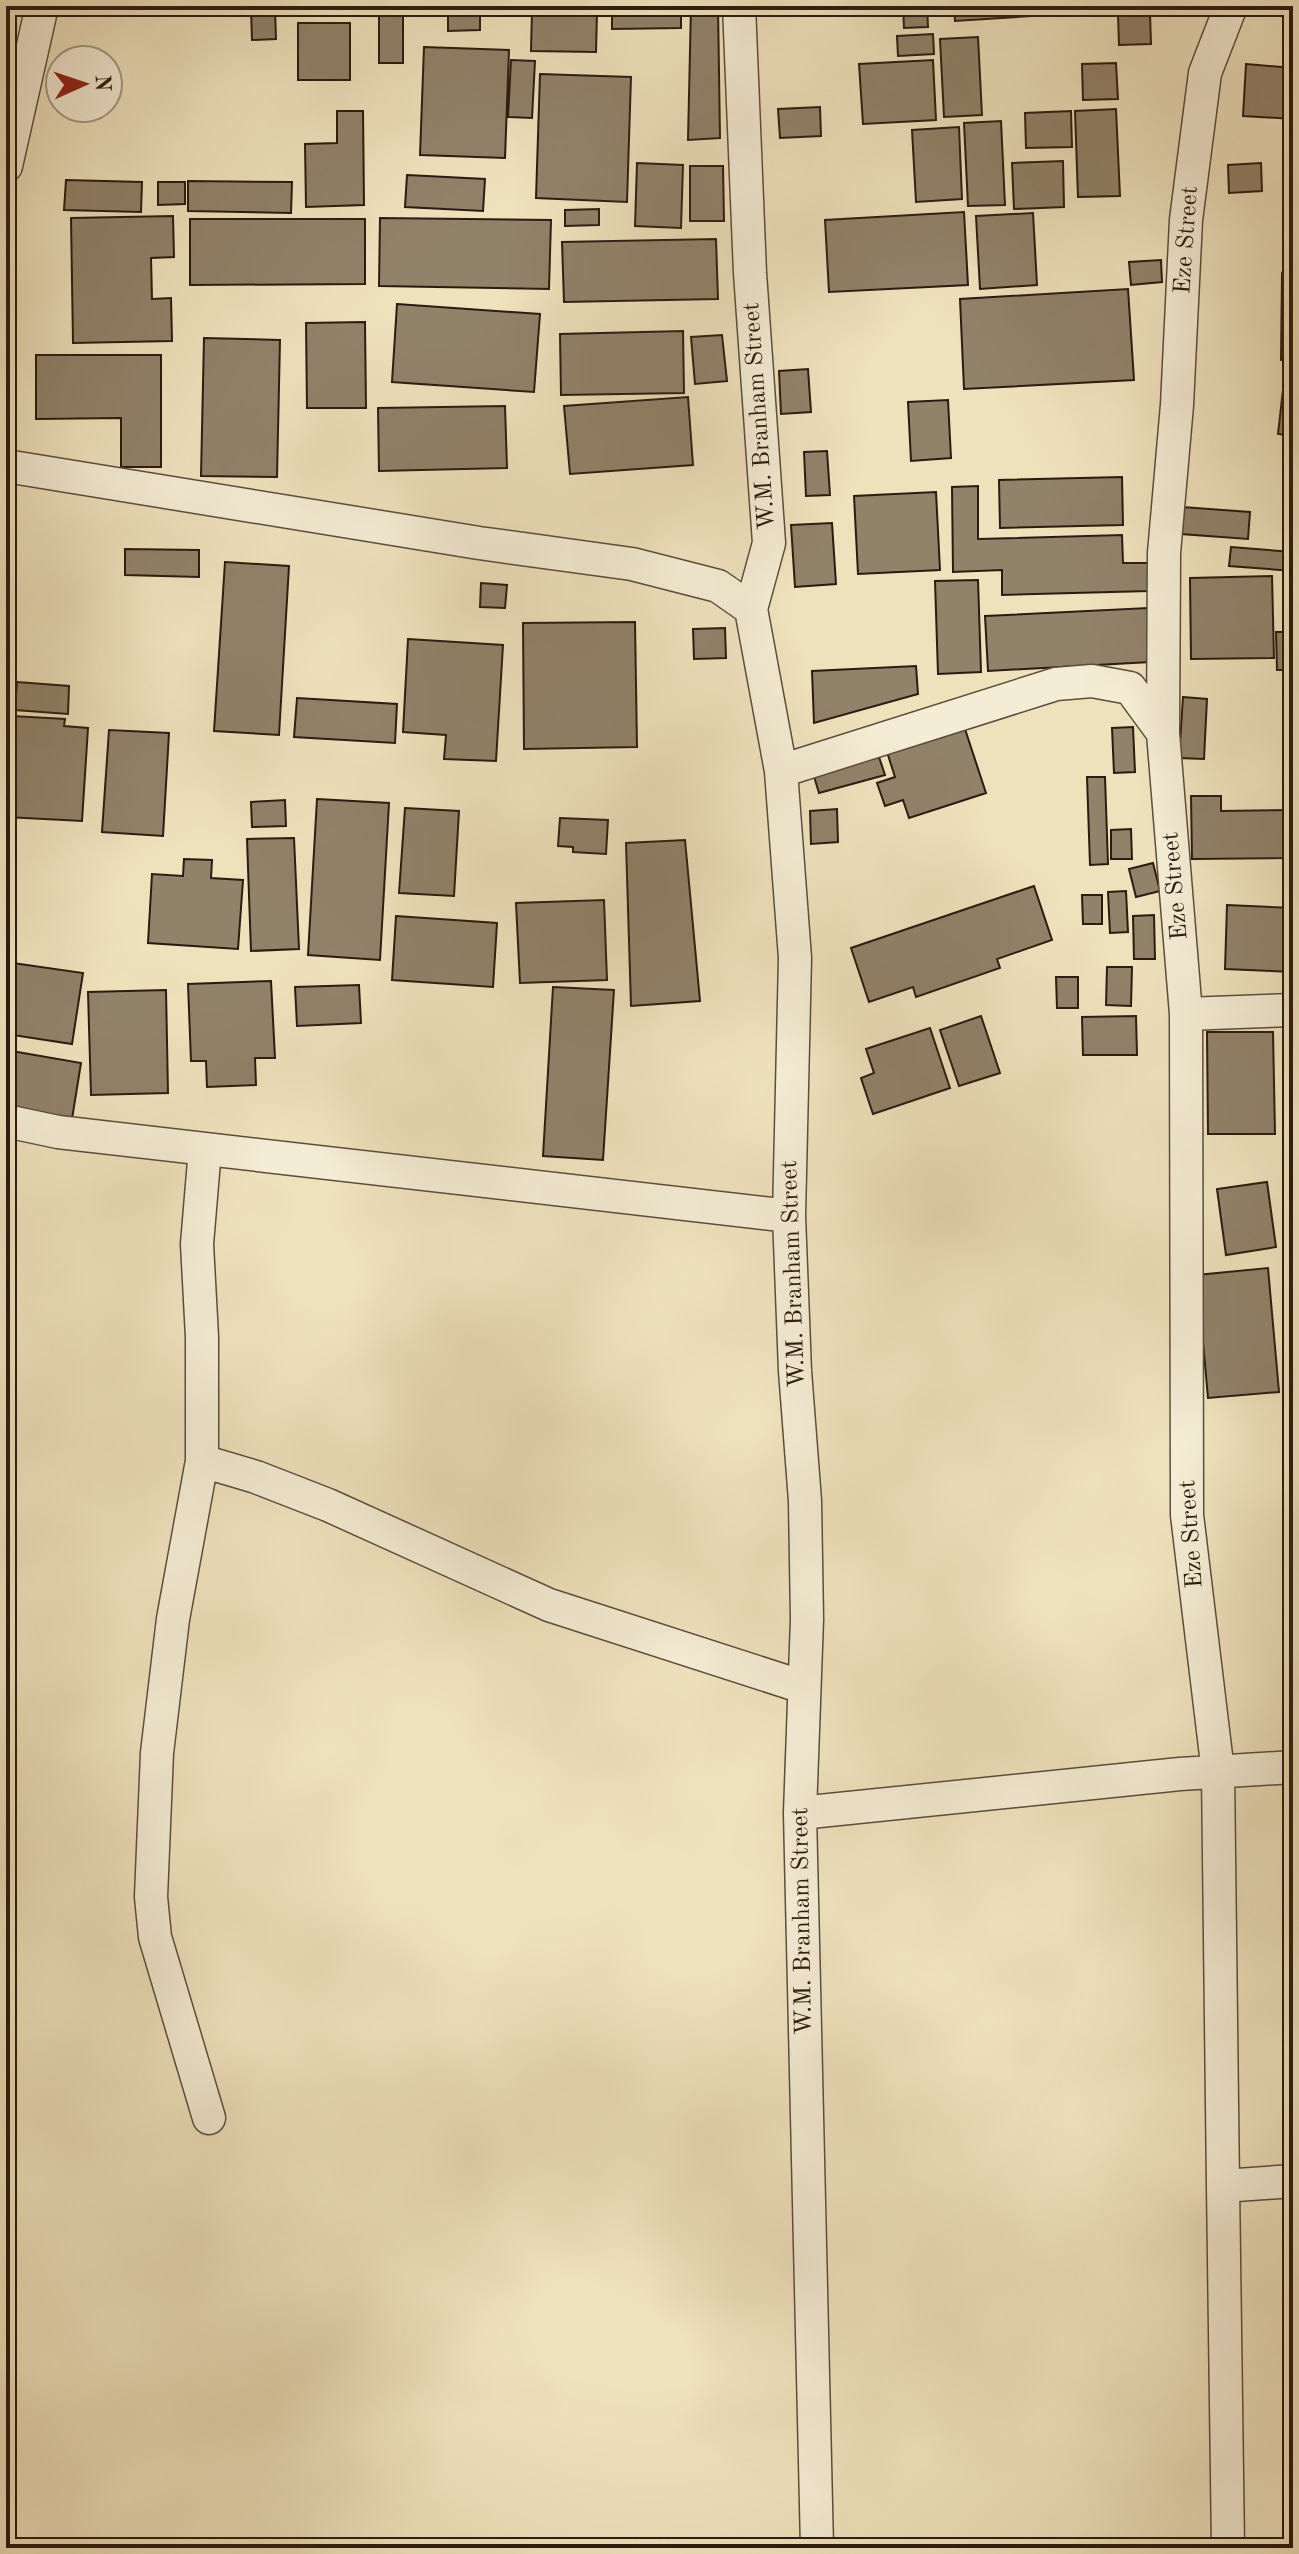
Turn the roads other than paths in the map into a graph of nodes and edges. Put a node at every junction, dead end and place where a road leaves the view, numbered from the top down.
1 (42, 6) edge
2 (739, 6) edge
3 (1231, 6) edge
4 (6, 166) edge
5 (6, 466) edge
6 (751, 609) junction
7 (1163, 733) junction
8 (781, 771) junction
9 (1293, 1010) edge
10 (1186, 1014) junction
11 (6, 1121) edge
12 (205, 1149) junction
13 (789, 1216) junction
14 (202, 1461) junction
15 (803, 1687) junction
16 (1293, 1767) edge
17 (1218, 1772) junction
18 (800, 1813) junction
19 (209, 2118) dead end
20 (1293, 2181) edge
21 (1223, 2186) junction
22 (817, 2548) edge
23 (1228, 2548) edge

1 - 4 street
2 - 6 street, W.M. Branham Street
3 - 7 street, Eze Street
5 - 6 street
6 - 8 street, W.M. Branham Street
7 - 8 street
7 - 10 street, Eze Street
8 - 13 street, W.M. Branham Street
9 - 10 street
10 - 17 street, Eze Street
11 - 12 street
12 - 13 street
12 - 14 street
13 - 15 street, W.M. Branham Street
14 - 15 street
14 - 19 street
15 - 18 street, W.M. Branham Street
16 - 17 street
17 - 18 street
17 - 21 street, Eze Street
18 - 22 street, W.M. Branham Street
20 - 21 street
21 - 23 street, Eze Street

